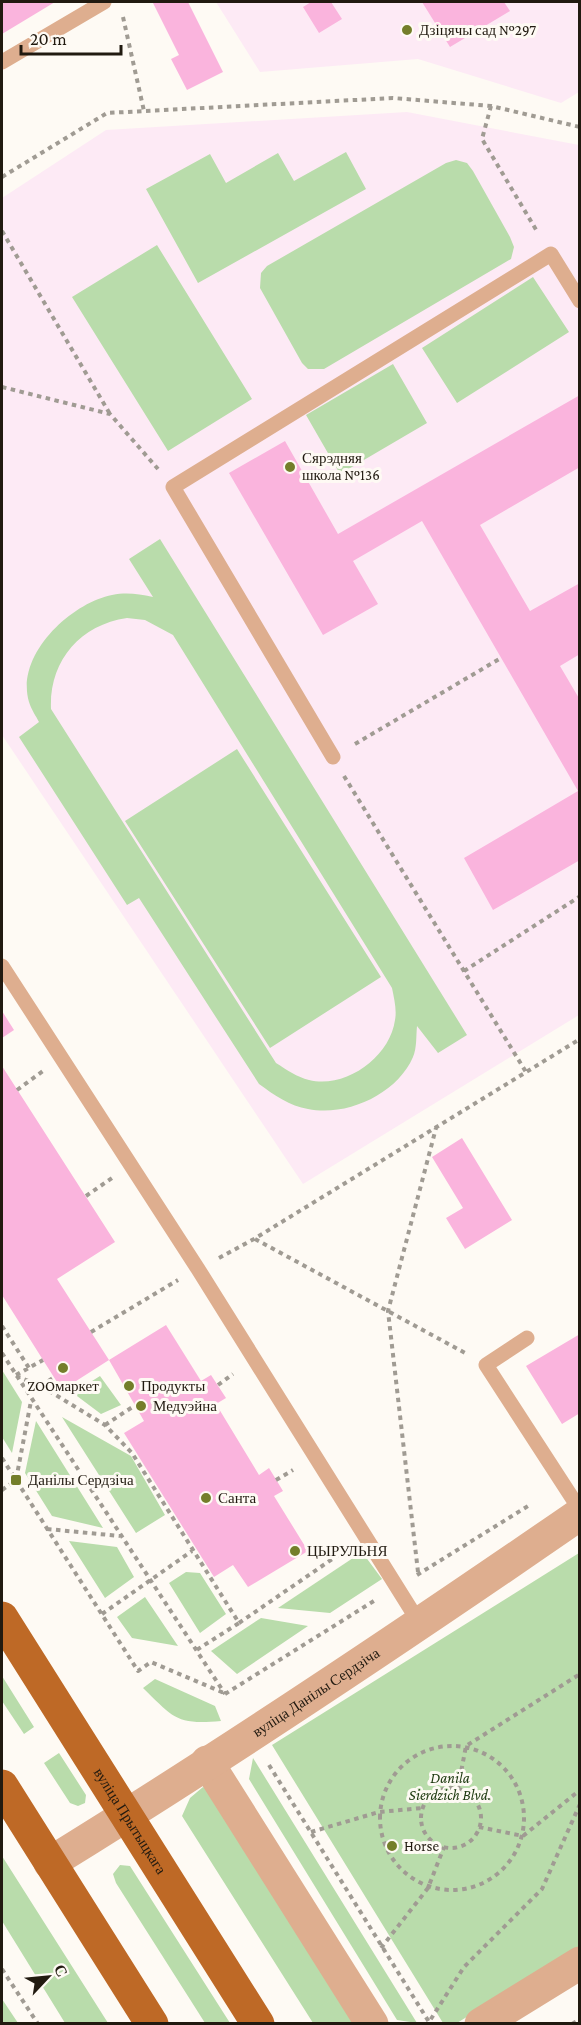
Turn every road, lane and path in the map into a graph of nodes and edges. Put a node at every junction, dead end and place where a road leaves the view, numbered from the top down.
1 (104, 2) edge
2 (122, 12) dead end
3 (2, 62) edge
4 (491, 106) junction
5 (144, 111) junction
6 (579, 127) edge
7 (2, 177) edge
8 (2, 231) edge
9 (551, 254) junction
10 (579, 301) edge
11 (2, 387) edge
12 (110, 414) junction
13 (173, 487) junction
14 (501, 658) dead end
15 (333, 757) junction
16 (579, 897) edge
17 (2, 966) edge
18 (464, 971) junction
19 (579, 1039) edge
20 (48, 1066) dead end
21 (526, 1072) junction
22 (17, 1090) dead end
23 (436, 1127) junction
24 (117, 1175) dead end
25 (86, 1196) dead end
26 (254, 1239) junction
27 (198, 1269) junction
28 (186, 1288) dead end
29 (388, 1311) junction
30 (2, 1326) edge
31 (91, 1332) dead end
32 (527, 1338) dead end
33 (2, 1353) edge
34 (43, 1360) dead end
35 (228, 1365) dead end
36 (486, 1365) junction
37 (29, 1368) junction
38 (233, 1374) junction
39 (15, 1375) junction
40 (53, 1377) dead end
41 (239, 1384) dead end
42 (40, 1386) junction
43 (218, 1386) dead end
44 (32, 1400) junction
45 (134, 1406) dead end
46 (105, 1425) junction
47 (2, 1458) edge
48 (287, 1460) dead end
49 (293, 1470) junction
50 (299, 1479) dead end
51 (16, 1480) junction
52 (276, 1480) dead end
53 (2, 1490) edge
54 (579, 1512) edge
55 (47, 1529) junction
56 (121, 1536) junction
57 (338, 1542) dead end
58 (192, 1551) junction
59 (418, 1574) dead end
60 (149, 1580) junction
61 (102, 1614) junction
62 (2, 1618) edge
63 (238, 1623) junction
64 (420, 1624) junction
65 (195, 1651) junction
66 (579, 1674) edge
67 (466, 1746) junction
68 (207, 1762) junction
69 (267, 1763) dead end
70 (2, 1786) edge
71 (458, 1788) junction
72 (579, 1790) edge
73 (579, 1804) edge
74 (422, 1808) junction
75 (379, 1812) junction
76 (127, 1816) junction
77 (479, 1827) junction
78 (311, 1832) junction
79 (523, 1836) junction
80 (444, 1847) junction
81 (50, 1863) junction
82 (428, 1888) junction
83 (381, 1948) junction
84 (2, 1969) edge
85 (577, 1970) edge
86 (579, 2019) edge
87 (38, 2024) edge
88 (152, 2024) edge
89 (258, 2024) edge
90 (372, 2024) edge
91 (481, 2024) edge
92 (573, 2024) edge

1 - 3 lane
2 - 5 path
4 - 5 path
4 - 6 path
4 - 9 path
5 - 7 path
8 - 12 path
9 - 10 lane
9 - 13 lane
11 - 12 path
12 - 13 path
13 - 15 lane
14 - 15 path
15 - 18 path
16 - 18 path
17 - 27 lane
18 - 21 path
19 - 21 path
20 - 22 path
21 - 23 path
23 - 26 path
23 - 29 path
24 - 25 path
26 - 27 path
26 - 29 path
27 - 64 lane
28 - 31 path
29 - 36 path
29 - 59 path
30 - 37 path
32 - 36 lane
33 - 39 path
34 - 37 path
35 - 38 path
36 - 54 lane
37 - 39 path
38 - 41 path
38 - 43 path
39 - 42 path
39 - 44 path
40 - 42 path
42 - 46 path
44 - 51 path
44 - 56 path
45 - 46 path
46 - 58 path
47 - 51 path
48 - 49 path
49 - 50 path
49 - 52 path
51 - 53 path
51 - 55 path
54 - 64 street, вуліца Данілы Сердзіча
55 - 56 path
55 - 61 path
56 - 60 path
57 - 63 path
58 - 60 path
58 - 63 path
60 - 61 path
60 - 65 path
61 - 65 path
62 - 76 main road, вуліца Прытыцкага
63 - 65 path
64 - 68 street, вуліца Данілы Сердзіча
66 - 67 path
67 - 71 path
67 - 75 path
67 - 79 path
68 - 76 street, вуліца Данілы Сердзіча
68 - 90 street
69 - 78 path
70 - 81 main road
71 - 74 path
71 - 77 path
72 - 79 path
73 - 83 path
74 - 75 path
74 - 80 path
75 - 78 path
75 - 82 path
76 - 81 street, вуліца Данілы Сердзіча
76 - 89 main road, вуліца Прытыцкага
77 - 79 path
77 - 80 path
78 - 83 path
79 - 82 path
80 - 82 path
81 - 88 main road
82 - 83 path
84 - 87 path
85 - 91 street
86 - 92 path

